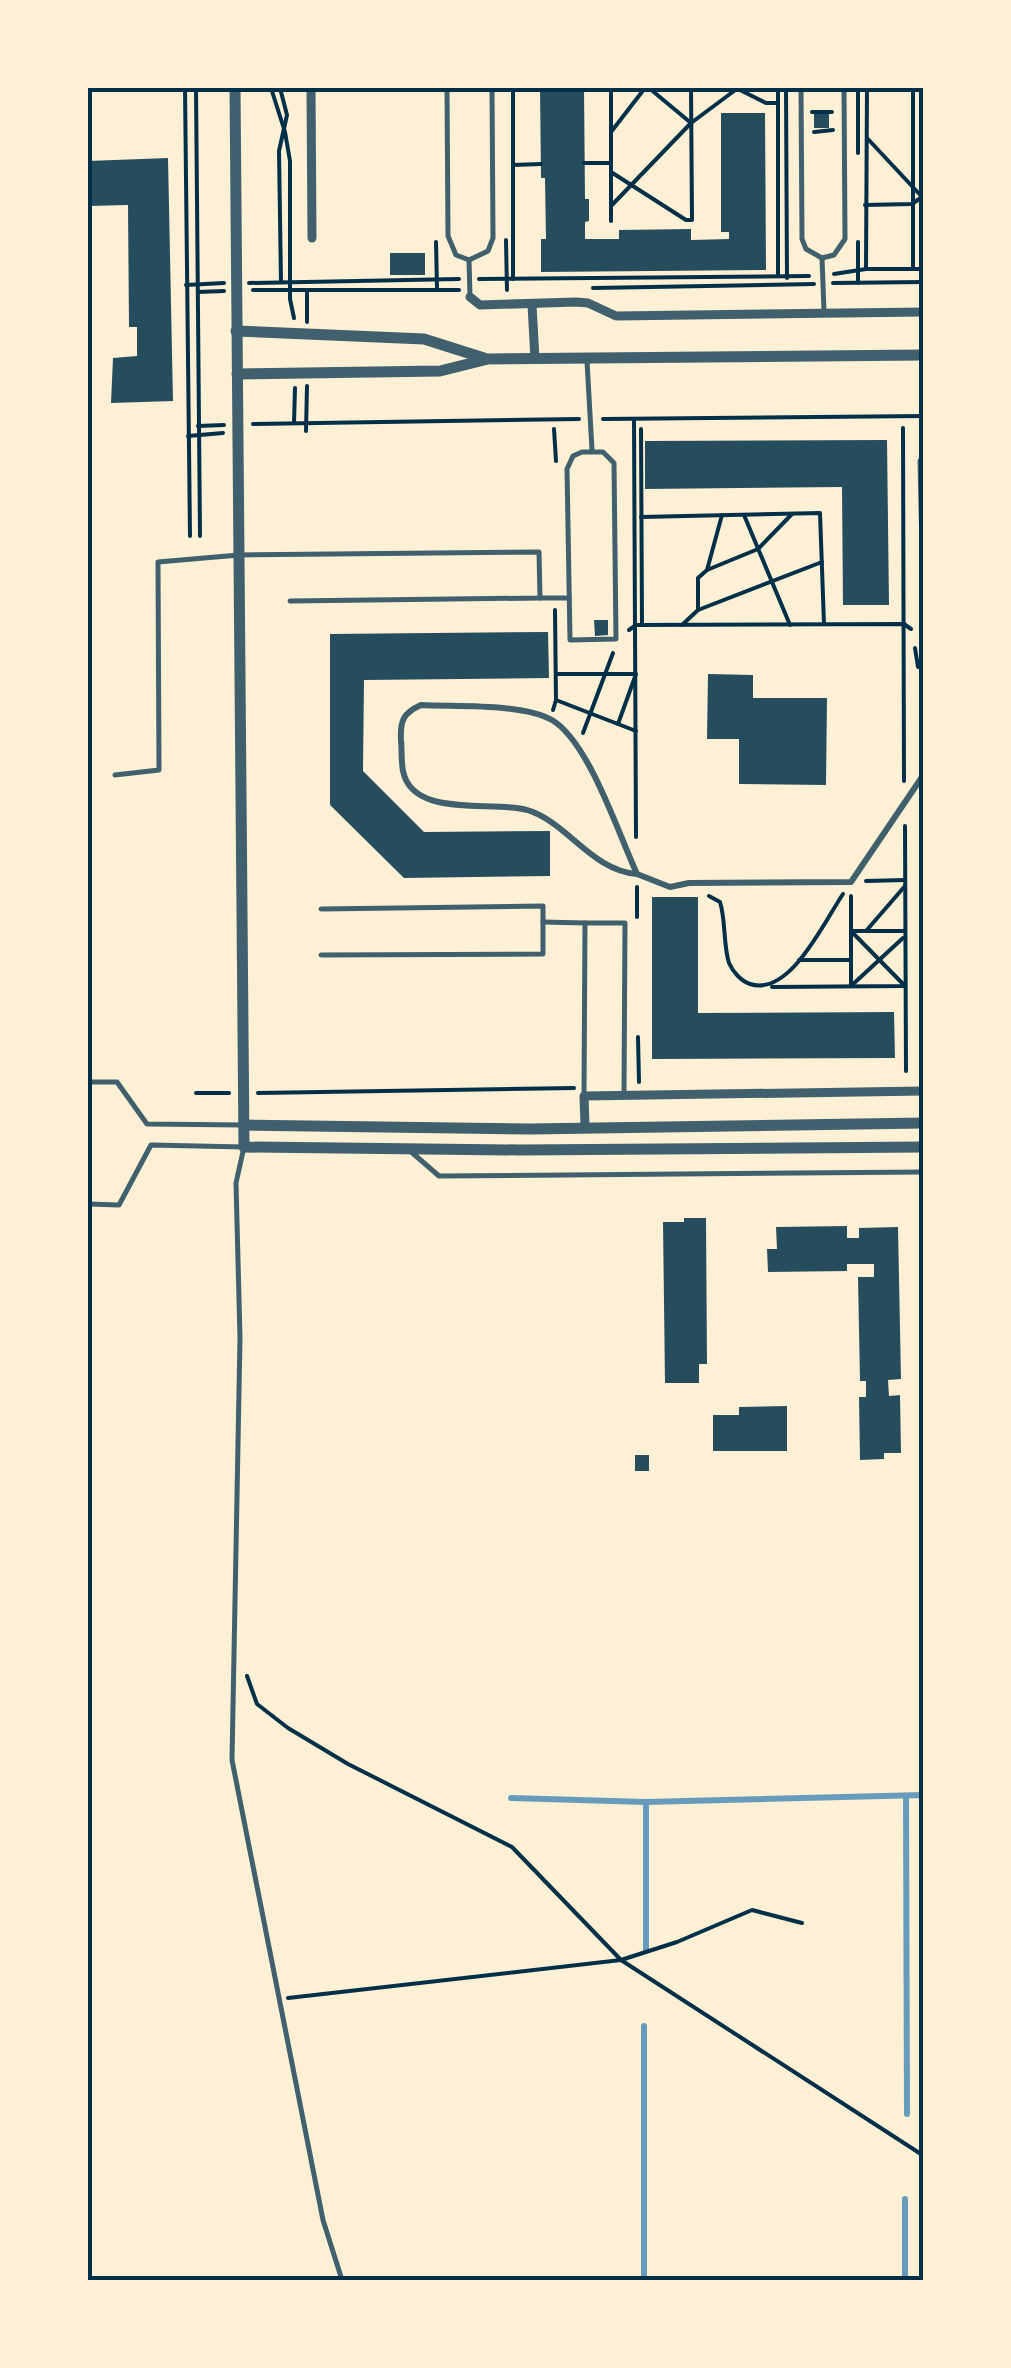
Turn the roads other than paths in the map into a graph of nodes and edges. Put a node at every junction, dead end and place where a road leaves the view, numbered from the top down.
1 (235, 88) edge
2 (311, 88) edge
3 (448, 88) edge
4 (492, 88) edge
5 (800, 88) edge
6 (844, 88) edge
7 (312, 238) dead end
8 (822, 258) junction
9 (468, 260) junction
10 (470, 294) joint
11 (532, 305) junction
12 (924, 312) edge
13 (824, 314) junction
14 (236, 331) junction
15 (924, 355) edge
16 (587, 358) junction
17 (488, 359) junction
18 (535, 359) junction
19 (237, 374) junction
20 (592, 451) junction
21 (924, 455) edge
22 (239, 555) junction
23 (540, 598) junction
24 (569, 598) junction
25 (290, 601) dead end
26 (924, 639) edge
27 (924, 774) edge
28 (115, 775) dead end
29 (636, 874) junction
30 (321, 909) dead end
31 (543, 922) junction
32 (585, 923) junction
33 (321, 955) dead end
34 (88, 1082) edge
35 (924, 1091) edge
36 (584, 1092) junction
37 (624, 1092) junction
38 (924, 1124) edge
39 (244, 1126) junction
40 (585, 1126) junction
41 (924, 1146) edge
42 (244, 1147) junction
43 (407, 1148) junction
44 (924, 1172) edge
45 (88, 1204) edge
46 (342, 2280) edge

1 - 14 street
2 - 7 street
3 - 9 lane
4 - 9 lane
5 - 8 lane
6 - 8 lane
8 - 13 lane
9 - 10 lane
10 - 11 street
11 - 13 street
11 - 18 street
12 - 13 street
14 - 17 street
14 - 19 street
15 - 16 street
16 - 18 street
16 - 20 lane
17 - 18 street
17 - 19 street
19 - 22 street
20 - 24 lane
20 - 24 lane
21 - 26 lane
22 - 23 lane
22 - 28 lane
22 - 39 street
23 - 24 lane
23 - 25 lane
27 - 29 street
29 - 29 street
30 - 31 lane
31 - 32 lane
31 - 33 lane
32 - 36 lane
32 - 37 lane
34 - 39 lane
35 - 37 street
36 - 37 street
36 - 40 street
38 - 40 street
39 - 40 street
39 - 42 street
41 - 43 street
42 - 43 street
42 - 45 lane
42 - 46 lane
43 - 44 lane

